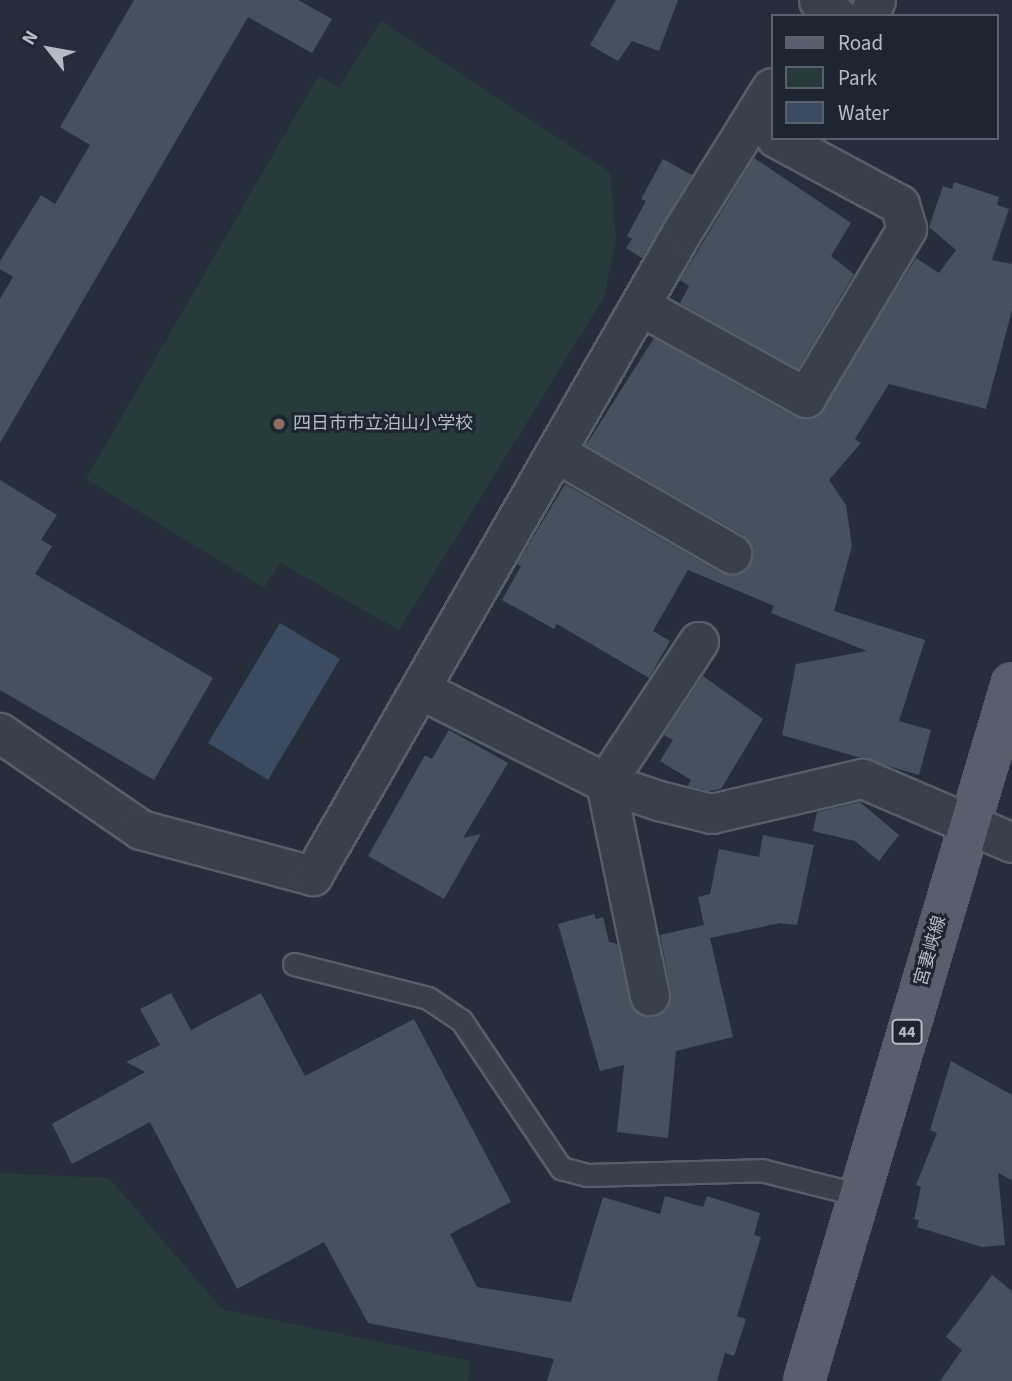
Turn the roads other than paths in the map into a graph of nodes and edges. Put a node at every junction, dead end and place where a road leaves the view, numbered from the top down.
1 (819, 0) edge
2 (836, 14) edge
3 (771, 97) edge
4 (767, 133) edge
5 (780, 140) edge
6 (642, 307) junction
7 (558, 454) junction
8 (732, 554) dead end
9 (699, 642) dead end
10 (1012, 683) edge
11 (421, 690) junction
12 (0, 733) edge
13 (606, 783) junction
14 (968, 823) junction
15 (1012, 844) edge
16 (294, 964) dead end
17 (649, 996) dead end
18 (860, 1195) junction
19 (804, 1381) edge

1 - 2 street
3 - 4 street
4 - 6 street
5 - 6 street
6 - 7 street
7 - 8 street
7 - 11 street
9 - 13 street
10 - 14 main road, 宮妻峡線 / 44
11 - 12 street
11 - 13 street
13 - 14 street
13 - 17 street
14 - 15 street
14 - 18 main road, 宮妻峡線 / 44
16 - 18 lane
18 - 19 main road, 宮妻峡線 / 44

